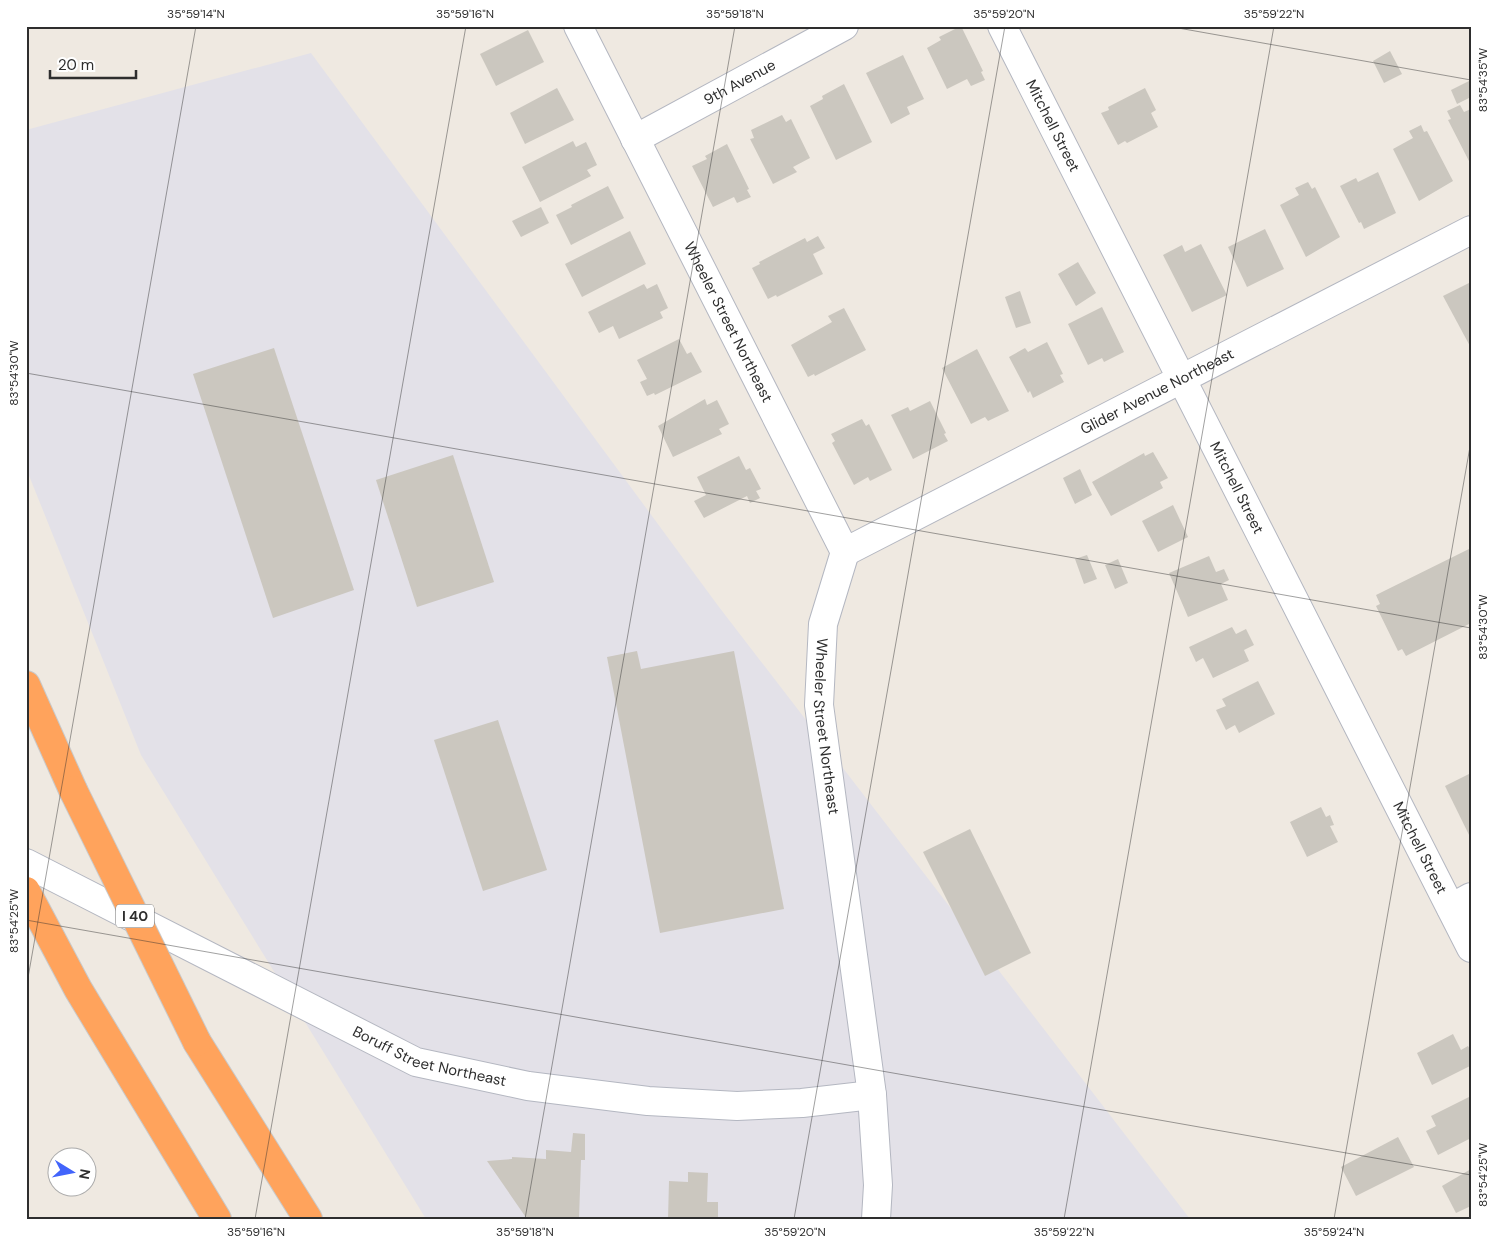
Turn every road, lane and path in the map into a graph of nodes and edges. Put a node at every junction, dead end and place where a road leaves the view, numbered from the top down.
1 (578, 26) edge
2 (844, 26) edge
3 (1002, 26) edge
4 (635, 139) junction
5 (1471, 230) edge
6 (1183, 379) junction
7 (845, 552) junction
8 (26, 685) edge
9 (26, 863) edge
10 (26, 891) edge
11 (1461, 902) edge
12 (1471, 948) edge
13 (872, 1095) junction
14 (217, 1219) edge
15 (308, 1219) edge
16 (876, 1219) edge

1 - 4 street, Wheeler Street Northeast
2 - 4 street, 9th Avenue
3 - 6 street, Mitchell Street
4 - 7 street, Wheeler Street Northeast
5 - 6 street, Glider Avenue Northeast
6 - 7 street, Glider Avenue Northeast
6 - 11 street, Mitchell Street
7 - 13 street, Wheeler Street Northeast
8 - 15 highway, I 40, bridge
9 - 13 street, Boruff Street Northeast
10 - 14 highway
11 - 12 street, Mitchell Street
13 - 16 street, Wheeler Street Northeast

